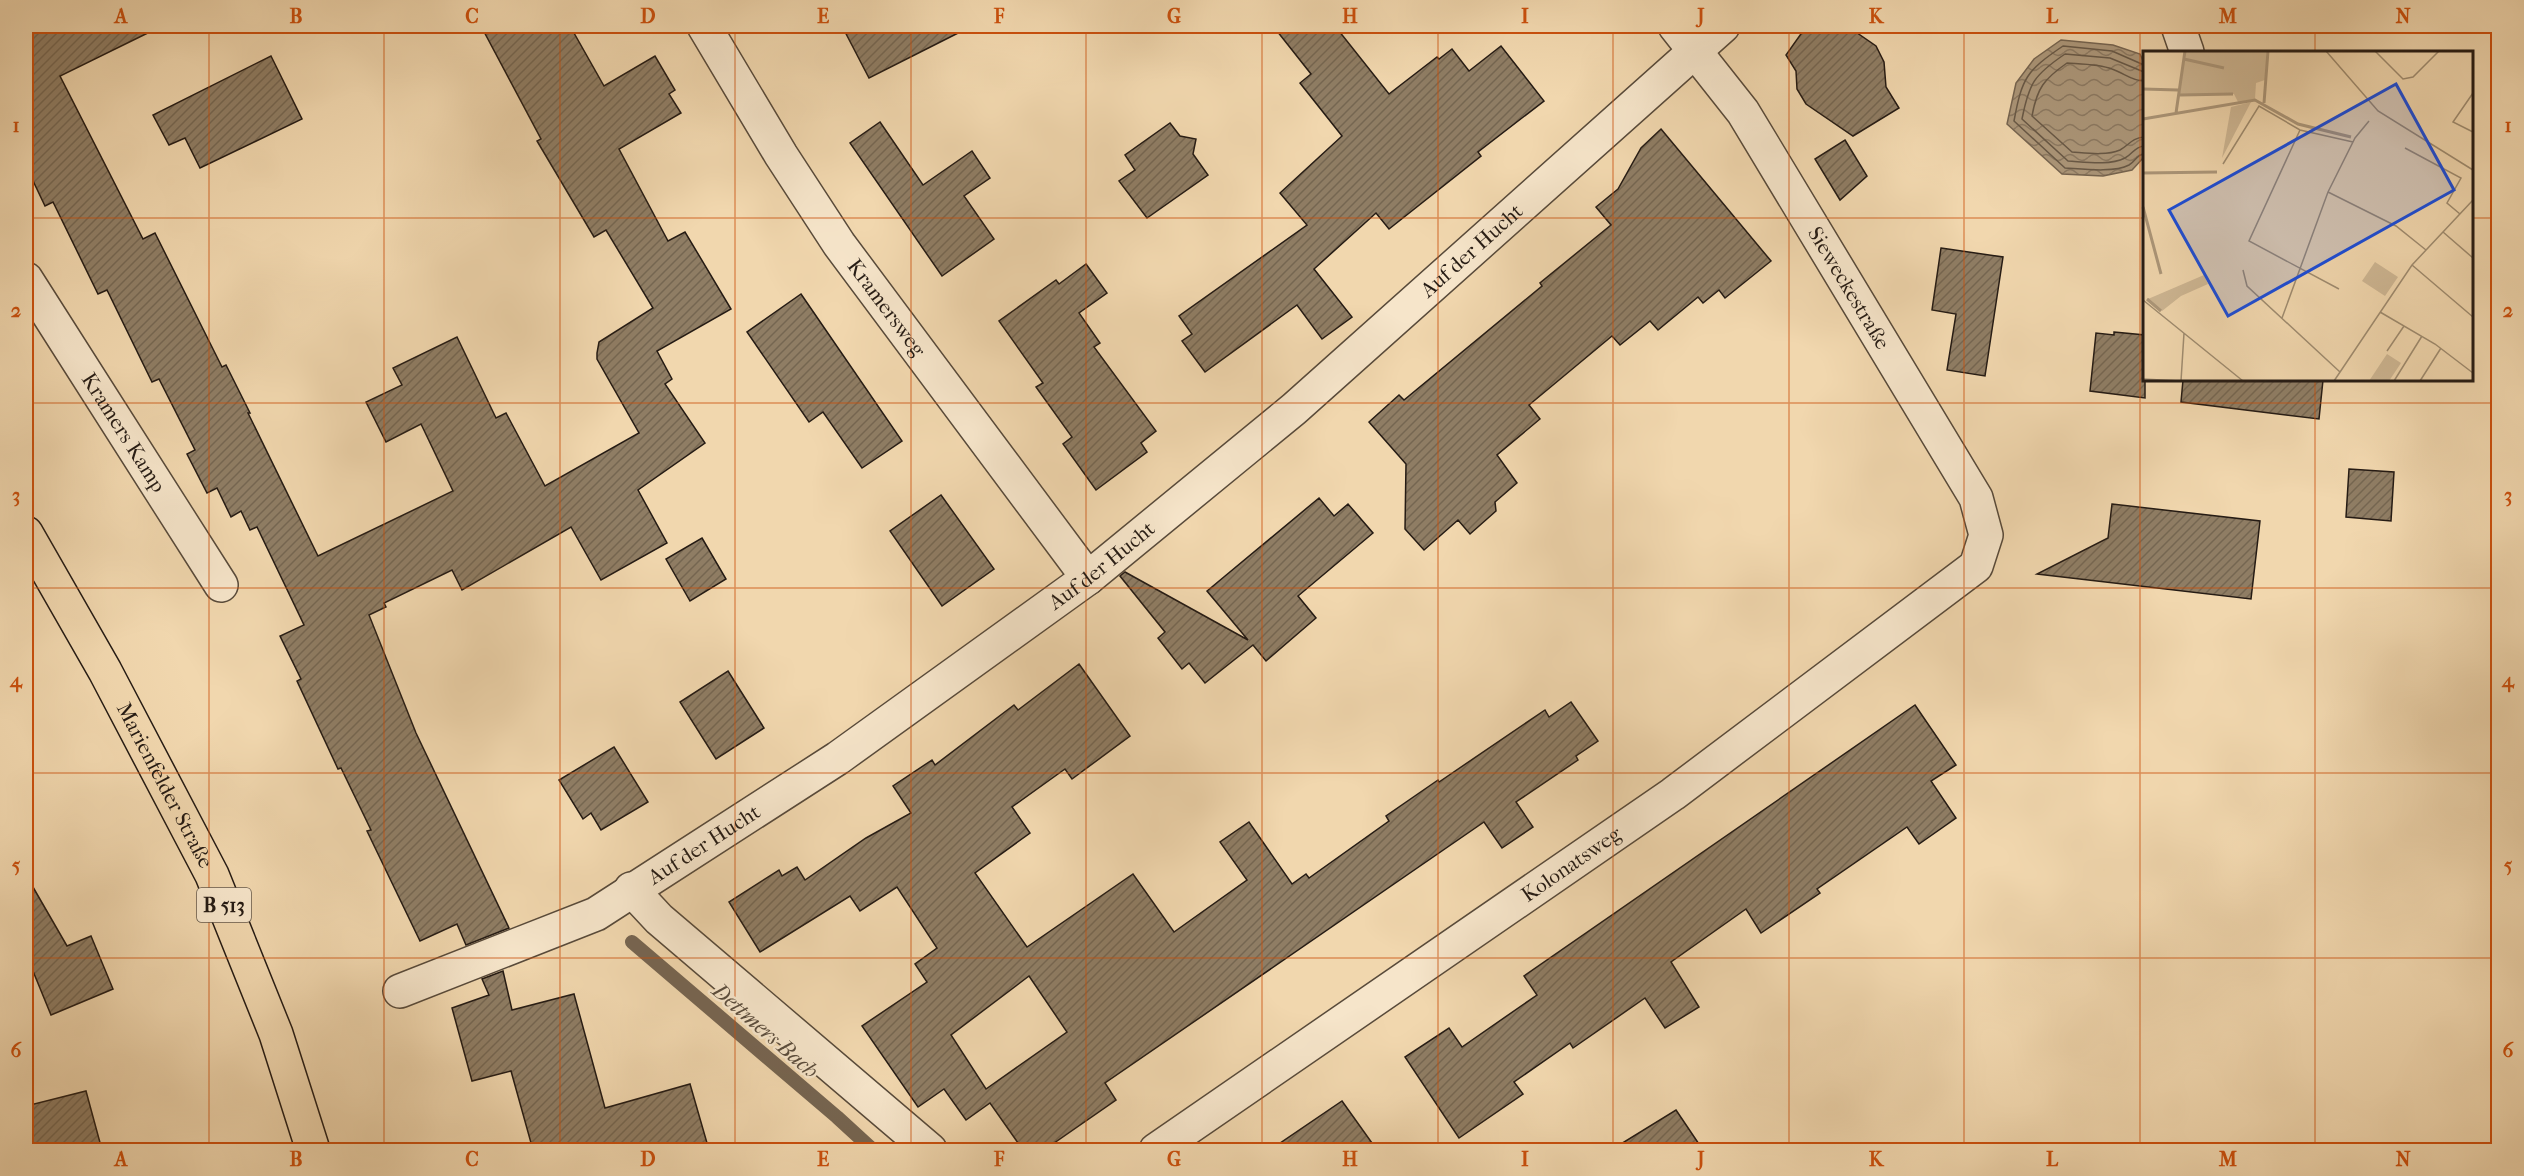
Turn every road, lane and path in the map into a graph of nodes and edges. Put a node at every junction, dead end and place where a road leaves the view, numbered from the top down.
1 (704, 26) edge
2 (1723, 26) edge
3 (2178, 26) edge
4 (1685, 38) edge
5 (2187, 51) edge
6 (26, 279) edge
7 (26, 533) edge
8 (1976, 566) joint
9 (1088, 578) junction
10 (221, 585) dead end
11 (632, 889) junction
12 (400, 991) dead end
13 (313, 1150) edge
14 (930, 1150) edge
15 (1156, 1150) edge

1 - 9 street, Kramersweg
2 - 4 street, Auf der Hucht
3 - 5 street
4 - 8 street, Sieweckestraße
4 - 9 street, Auf der Hucht
6 - 10 street, Kramers Kamp
7 - 13 main road, Marienfelder Straße / B 513
8 - 15 street, Kolonatsweg
9 - 11 street, Auf der Hucht
11 - 12 street, Auf der Hucht
11 - 14 street

